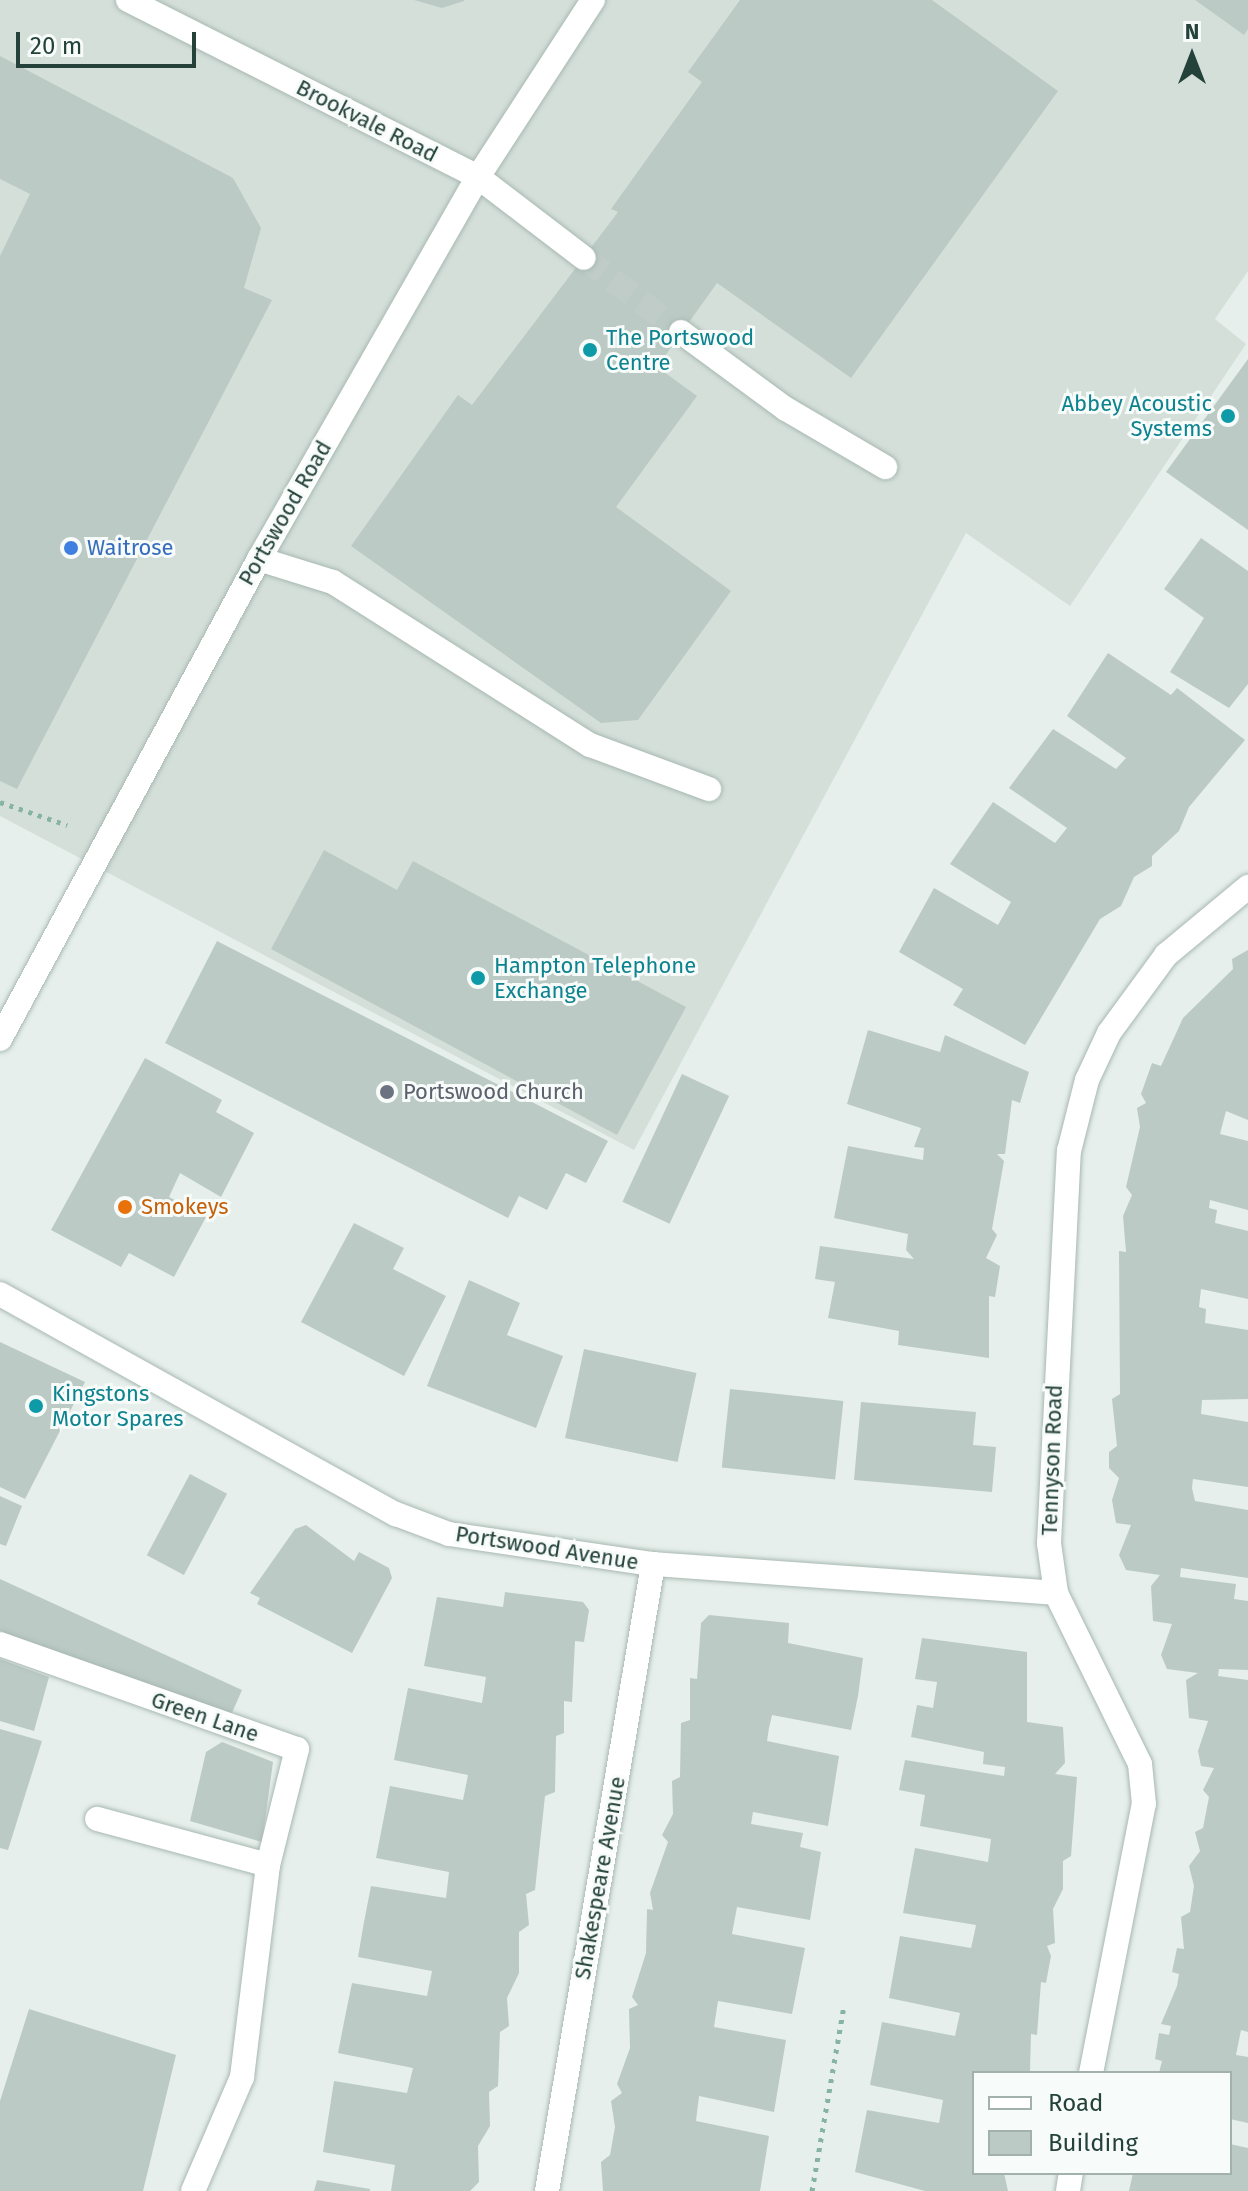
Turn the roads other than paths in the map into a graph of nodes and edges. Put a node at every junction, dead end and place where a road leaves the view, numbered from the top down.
1 (128, 0) edge
2 (593, 0) edge
3 (478, 177) junction
4 (584, 258) tunnel mouth
5 (681, 332) tunnel mouth
6 (885, 467) dead end
7 (259, 559) junction
8 (709, 789) dead end
9 (1248, 887) edge
10 (0, 1039) edge
11 (0, 1294) edge
12 (653, 1564) junction
13 (1056, 1593) junction
14 (0, 1644) edge
15 (97, 1819) dead end
16 (268, 1865) junction
17 (1091, 2071) edge
18 (193, 2191) edge
19 (547, 2191) edge

1 - 3 street, Brookvale Road
2 - 3 street, Portswood Road
3 - 4 street, Brookvale Road
3 - 7 street, Portswood Road
5 - 6 street
7 - 8 street
7 - 10 street, Portswood Road
9 - 13 street, Tennyson Road
11 - 12 street, Portswood Avenue
12 - 13 street, Portswood Avenue
12 - 19 street, Shakespeare Avenue
13 - 17 street, Tennyson Road
14 - 16 street, Green Lane
15 - 16 street
16 - 18 street, Green Lane

